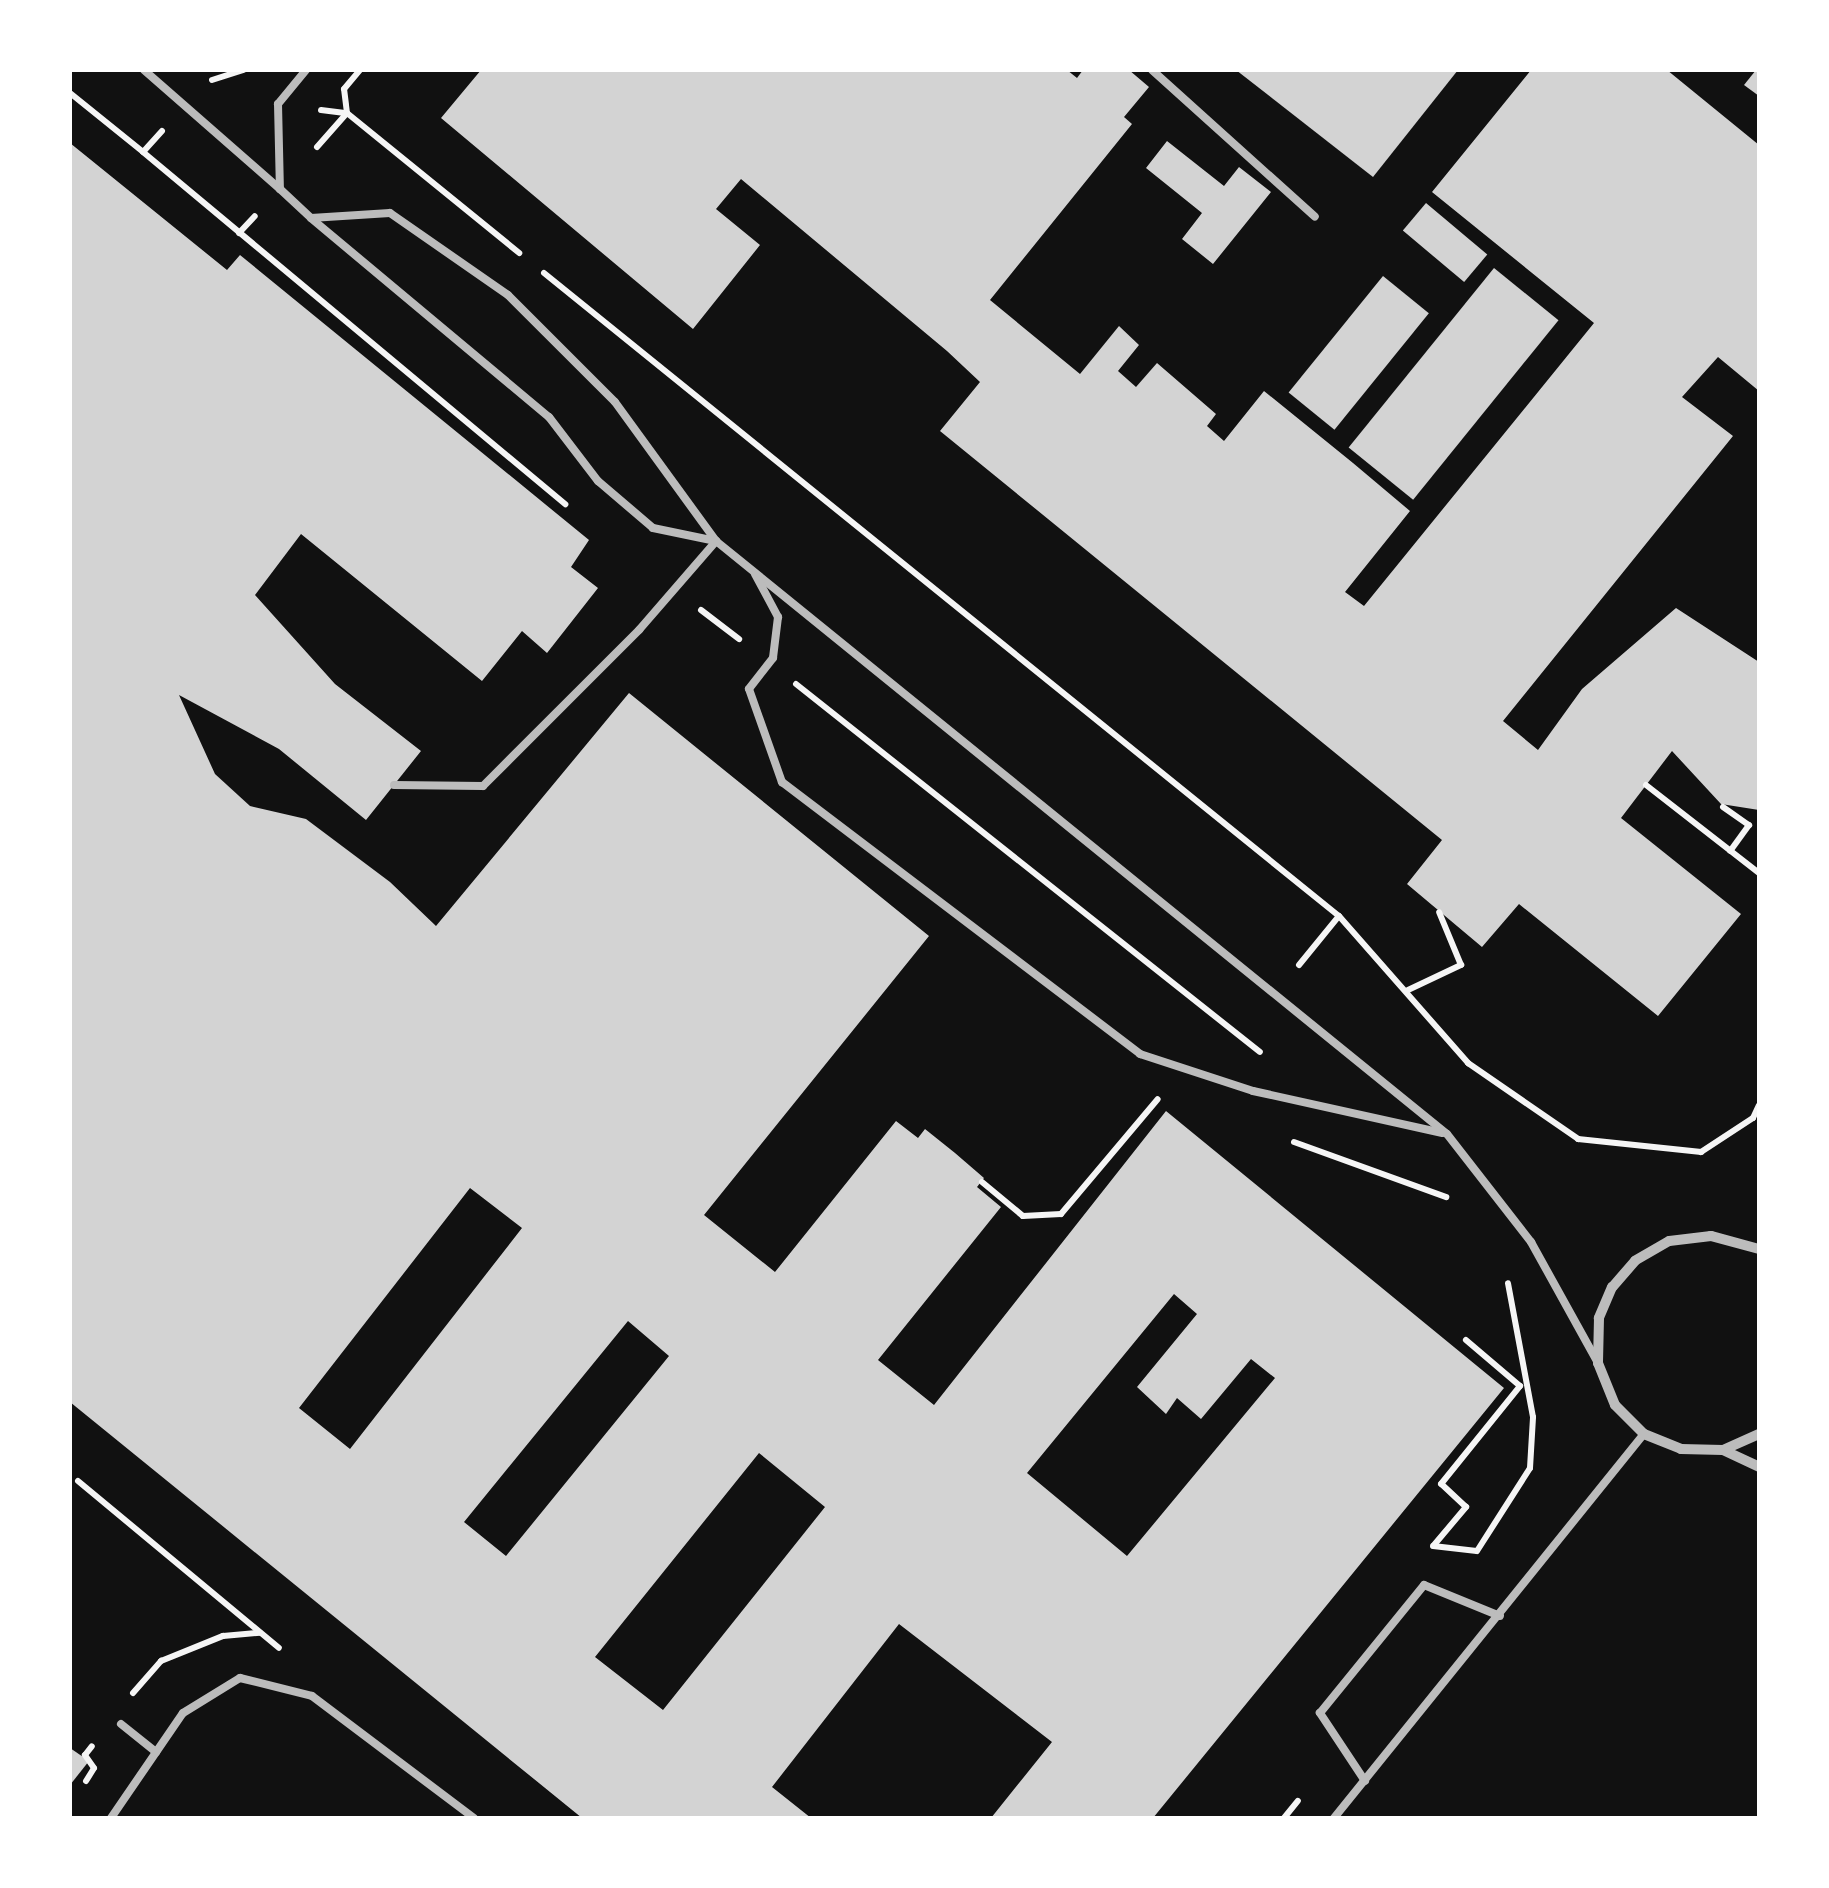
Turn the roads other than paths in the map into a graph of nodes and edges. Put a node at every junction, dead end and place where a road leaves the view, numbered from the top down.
1 (144, 70) edge
2 (306, 70) edge
3 (1152, 70) edge
4 (280, 189) junction
5 (1315, 217) dead end
6 (311, 218) junction
7 (716, 541) junction
8 (752, 569) junction
9 (394, 785) dead end
10 (1446, 1134) junction
11 (1759, 1249) edge
12 (1598, 1363) junction
13 (1644, 1434) junction
14 (1759, 1434) edge
15 (1723, 1450) junction
16 (1759, 1467) edge
17 (1500, 1616) junction
18 (122, 1724) dead end
19 (156, 1752) junction
20 (1365, 1781) junction
21 (112, 1818) edge
22 (474, 1818) edge
23 (1334, 1818) edge

1 - 4 lane
2 - 4 lane
3 - 5 lane
4 - 6 lane
6 - 7 lane
6 - 7 lane
7 - 8 lane
7 - 9 lane
8 - 10 lane
8 - 10 lane
10 - 12 lane
11 - 12 street
12 - 13 street
13 - 15 street
13 - 17 lane
14 - 15 street
15 - 16 street
17 - 20 lane
17 - 20 lane
18 - 19 lane
19 - 21 lane
19 - 22 lane
20 - 23 lane

